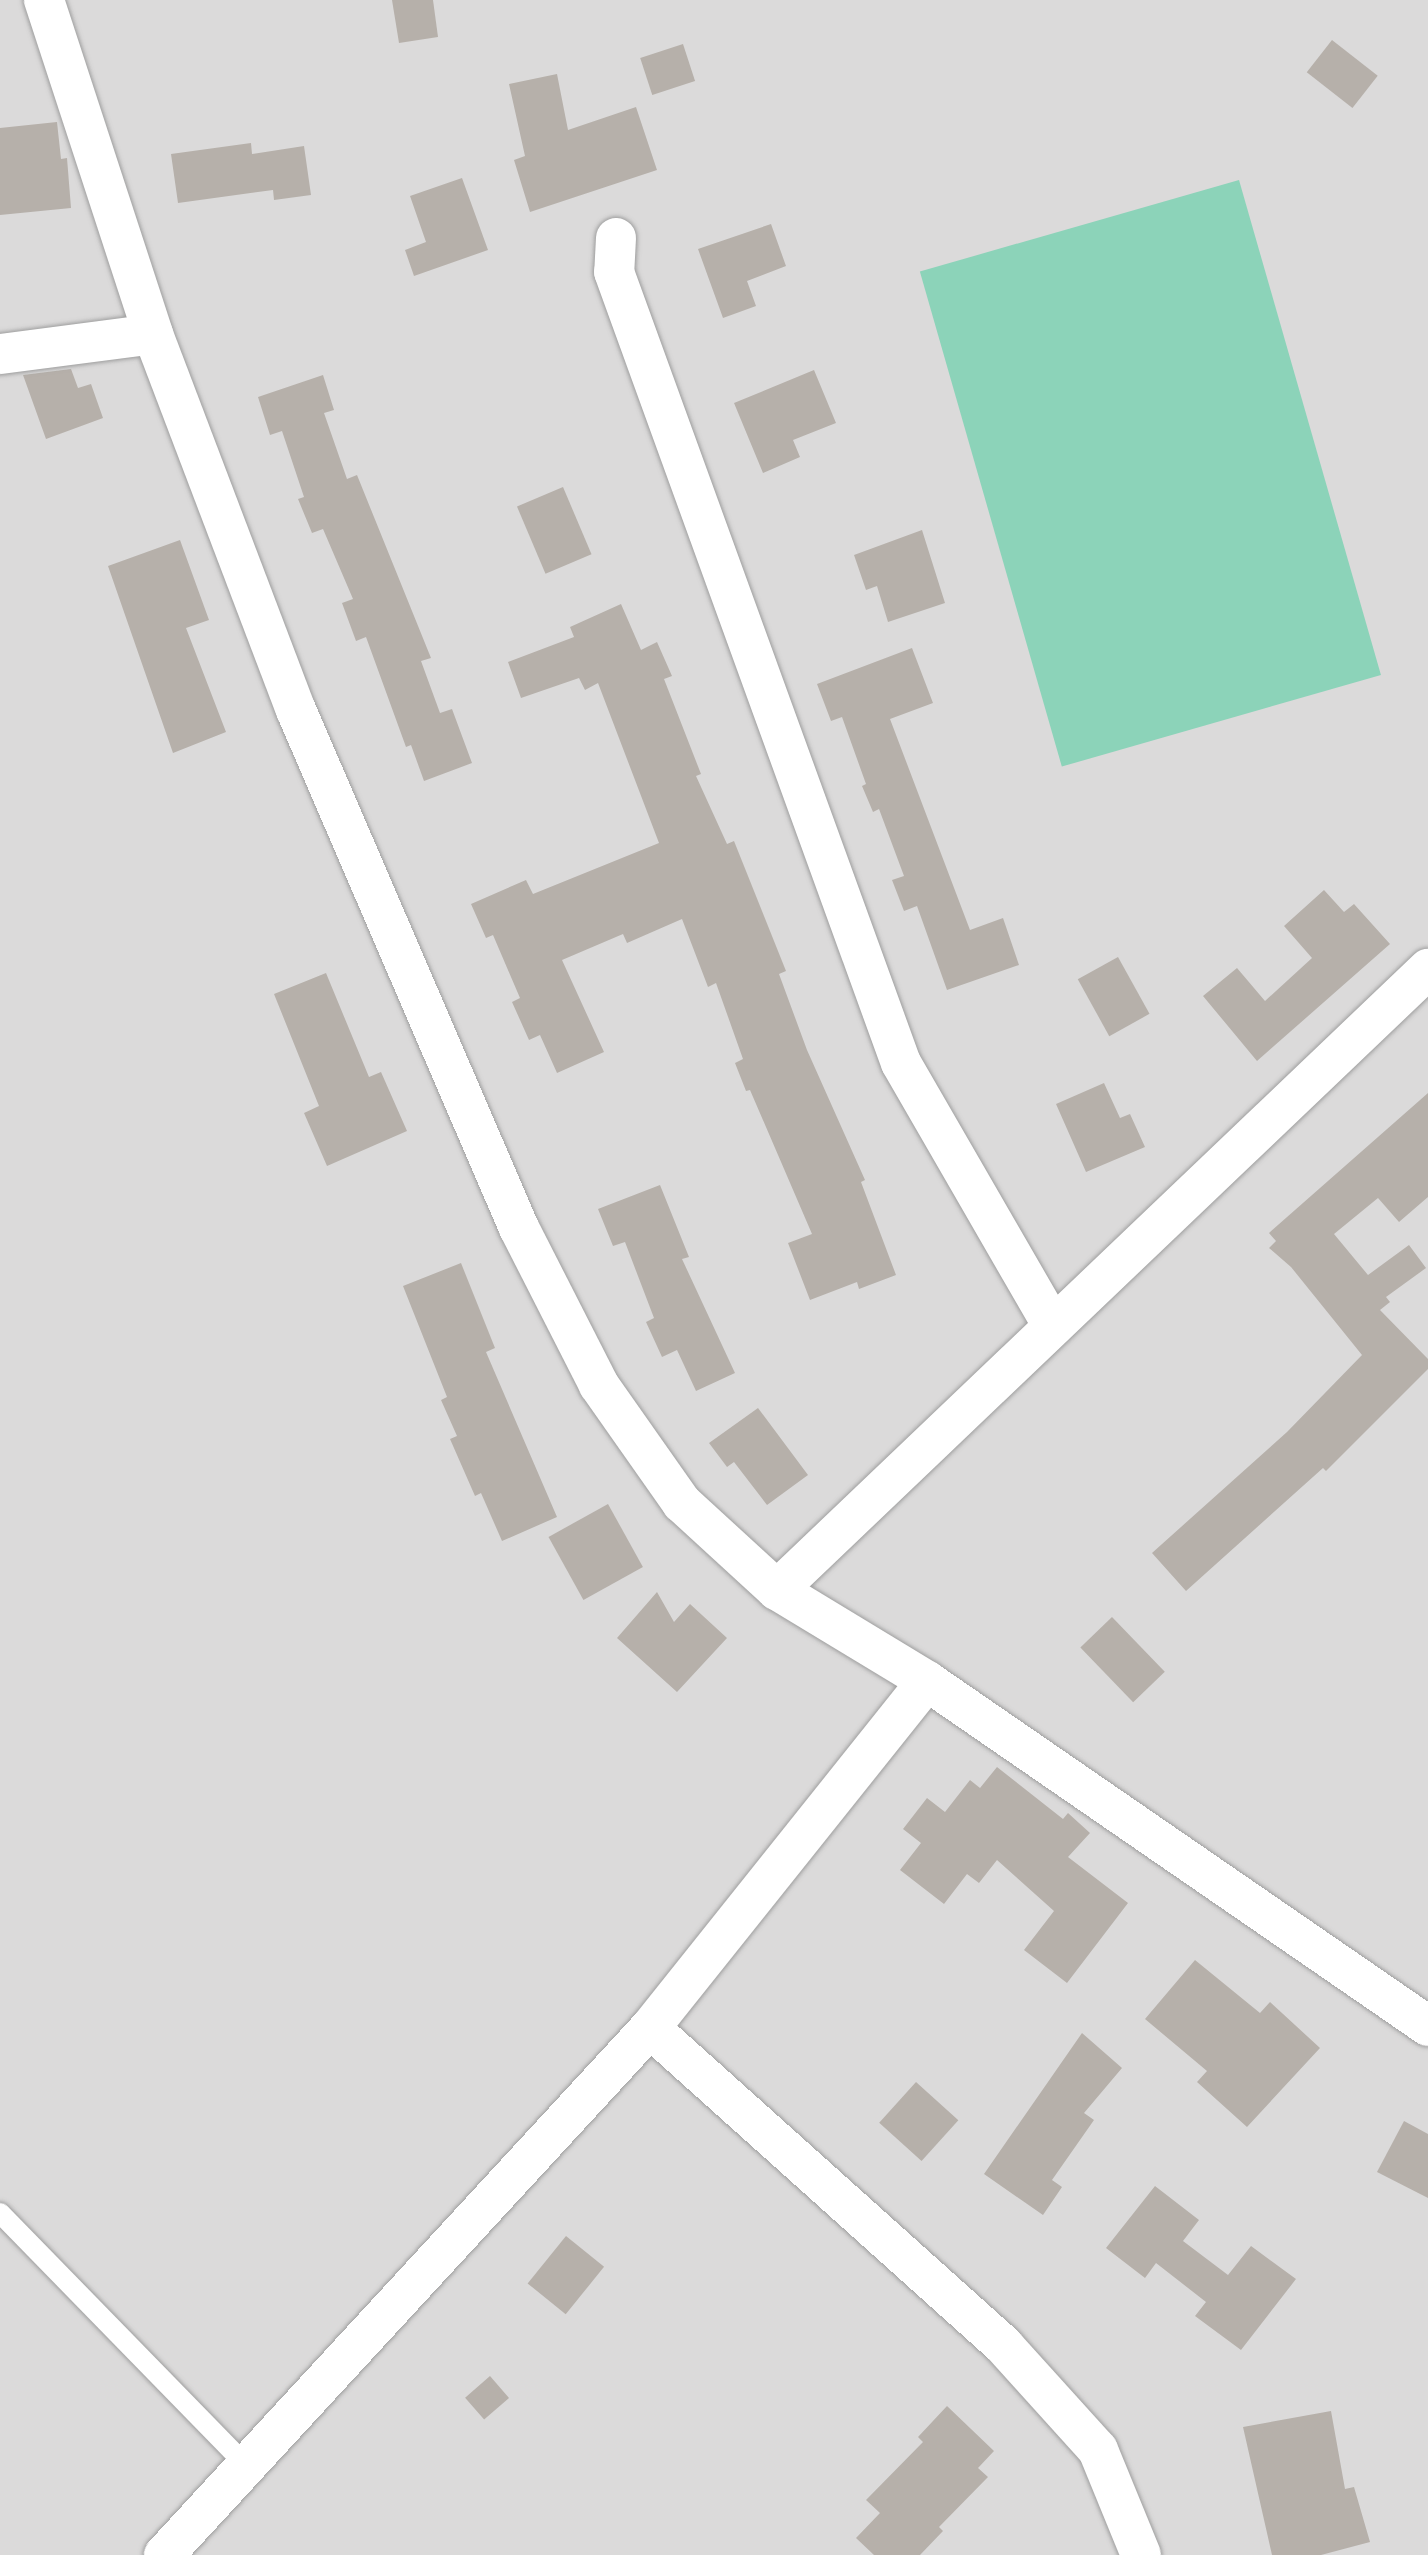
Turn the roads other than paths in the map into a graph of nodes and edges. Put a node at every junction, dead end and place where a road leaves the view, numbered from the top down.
1 (44, 0) edge
2 (616, 238) dead end
3 (153, 334) junction
4 (0, 354) edge
5 (1428, 969) edge
6 (1054, 1326) junction
7 (777, 1590) junction
8 (927, 1680) junction
9 (1428, 2026) edge
10 (650, 2028) junction
11 (0, 2213) edge
12 (247, 2466) junction
13 (164, 2555) edge
14 (1142, 2555) edge

1 - 3 street
2 - 6 street
3 - 4 street
3 - 7 street
5 - 6 street
6 - 7 street
7 - 8 street
8 - 9 street
8 - 10 street
10 - 12 street
10 - 14 street
11 - 12 lane
12 - 13 street

